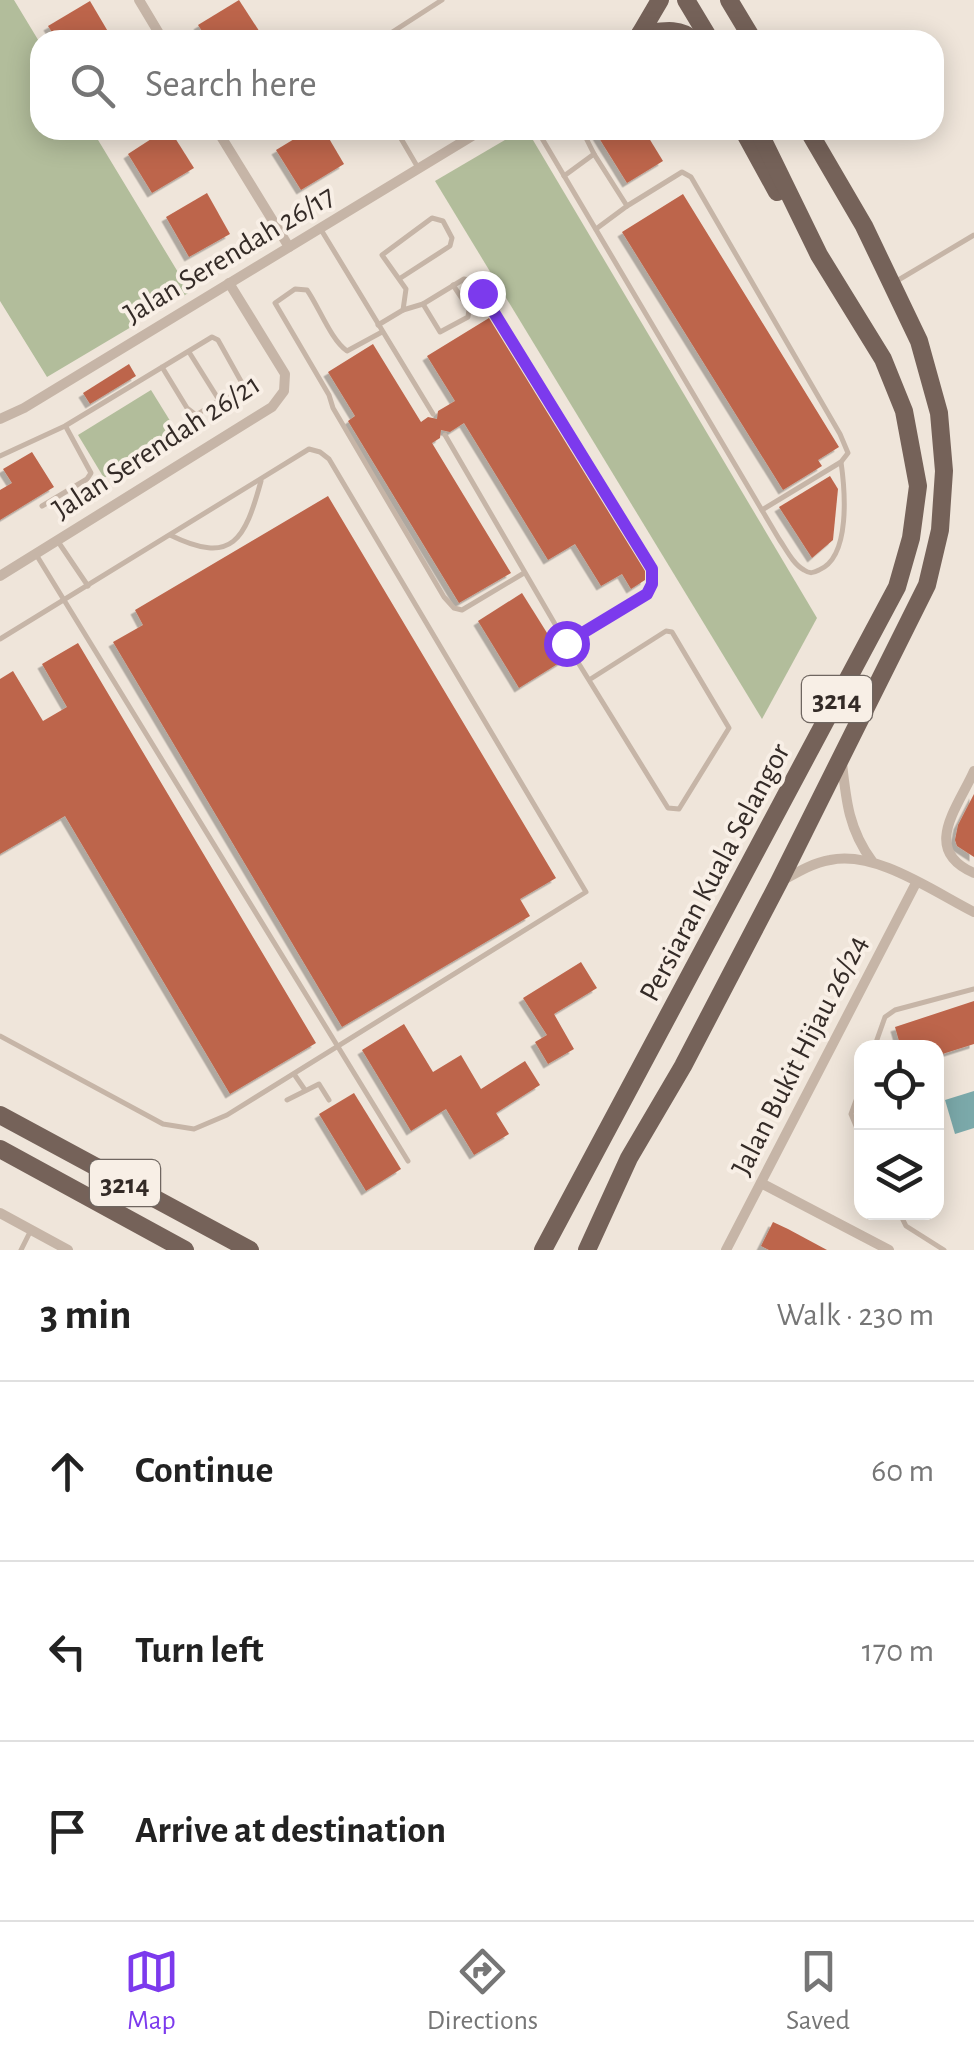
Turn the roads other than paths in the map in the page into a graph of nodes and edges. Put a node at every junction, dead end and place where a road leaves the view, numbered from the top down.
1 (139, 0) edge
2 (442, 0) edge
3 (660, 0) edge
4 (686, 0) edge
5 (729, 0) edge
6 (157, 30) edge
7 (396, 30) edge
8 (641, 30) edge
9 (704, 30) edge
10 (748, 30) edge
11 (224, 140) edge
12 (402, 140) edge
13 (466, 140) edge
14 (543, 140) edge
15 (587, 140) edge
16 (747, 140) edge
17 (763, 140) edge
18 (814, 140) edge
19 (594, 154) junction
20 (418, 169) junction
21 (564, 176) junction
22 (627, 206) junction
23 (320, 228) junction
24 (596, 230) junction
25 (974, 235) edge
26 (288, 248) junction
27 (819, 255) junction
28 (399, 278) junction
29 (893, 282) junction
30 (229, 284) junction
31 (453, 285) junction
32 (423, 304) junction
33 (402, 310) junction
34 (378, 325) junction
35 (382, 332) junction
36 (189, 352) junction
37 (162, 368) junction
38 (220, 400) junction
39 (432, 414) dead end
40 (0, 419) edge
41 (65, 426) junction
42 (445, 435) dead end
43 (0, 456) edge
44 (841, 462) junction
45 (262, 478) junction
46 (42, 506) dead end
47 (762, 510) junction
48 (170, 535) junction
49 (57, 540) junction
50 (36, 554) junction
51 (524, 573) junction
52 (0, 576) edge
53 (88, 586) junction
54 (65, 600) junction
55 (0, 639) edge
56 (566, 643) junction
57 (589, 680) junction
58 (841, 758) junction
59 (974, 771) edge
60 (872, 861) junction
61 (974, 873) edge
62 (779, 882) junction
63 (916, 883) junction
64 (974, 912) edge
65 (974, 989) edge
66 (0, 1036) edge
67 (877, 1040) edge
68 (338, 1046) junction
69 (294, 1074) junction
70 (304, 1090) junction
71 (286, 1100) dead end
72 (329, 1100) dead end
73 (0, 1115) edge
74 (0, 1149) edge
75 (408, 1161) dead end
76 (761, 1183) junction
77 (0, 1213) edge
78 (903, 1220) edge
79 (30, 1230) junction
80 (882, 1248) edge
81 (21, 1250) edge
82 (68, 1250) edge
83 (185, 1250) edge
84 (250, 1250) edge
85 (543, 1250) edge
86 (587, 1250) edge
87 (726, 1250) edge
88 (944, 1250) edge

1 - 6 street
2 - 7 lane
3 - 8 main road
4 - 9 main road
5 - 10 main road
11 - 26 street
12 - 20 lane
13 - 20 street, Jalan Serendah 26/17
14 - 21 lane
15 - 19 lane
16 - 27 main road
17 - 27 main road, Persiaran Kuala Selangor / 3214
18 - 29 main road, Persiaran Kuala Selangor / 3214
19 - 21 lane
19 - 22 lane
20 - 23 street, Jalan Serendah 26/17
21 - 24 lane
22 - 24 lane
22 - 44 lane
23 - 26 street, Jalan Serendah 26/17
23 - 34 lane
24 - 47 lane
25 - 29 lane
26 - 30 street, Jalan Serendah 26/17
27 - 85 main road, Persiaran Kuala Selangor / 3214
28 - 28 lane
28 - 33 lane
29 - 58 main road, Persiaran Kuala Selangor / 3214
30 - 40 street, Jalan Serendah 26/17
30 - 49 street, Jalan Serendah 26/21
31 - 32 lane
31 - 32 lane
31 - 56 lane
32 - 33 lane
33 - 34 lane
34 - 35 lane
35 - 39 lane
35 - 51 lane
36 - 37 lane
36 - 38 lane
36 - 38 lane
37 - 38 lane
37 - 41 lane
41 - 43 lane
41 - 46 lane
42 - 51 lane
44 - 47 lane
44 - 47 lane
45 - 48 lane
45 - 48 lane
45 - 68 lane
48 - 53 lane
49 - 50 street, Jalan Serendah 26/21
49 - 53 lane
50 - 52 street, Jalan Serendah 26/21
50 - 54 lane
51 - 56 lane
53 - 54 lane
54 - 55 lane
54 - 68 lane
56 - 57 lane
57 - 57 lane
58 - 60 street
58 - 62 main road, Persiaran Kuala Selangor / 3214
59 - 61 street
60 - 62 street
60 - 63 street
62 - 86 main road, Persiaran Kuala Selangor / 3214
63 - 64 street
63 - 76 street, Jalan Bukit Hijau 26/24
65 - 67 lane
66 - 69 lane
68 - 69 lane
68 - 75 lane
69 - 70 lane
70 - 71 lane
70 - 72 lane
73 - 84 main road, 3214
74 - 83 main road, 3214
76 - 80 street
76 - 87 street, Jalan Bukit Hijau 26/24
77 - 79 street
78 - 88 lane
79 - 81 lane
79 - 82 street

